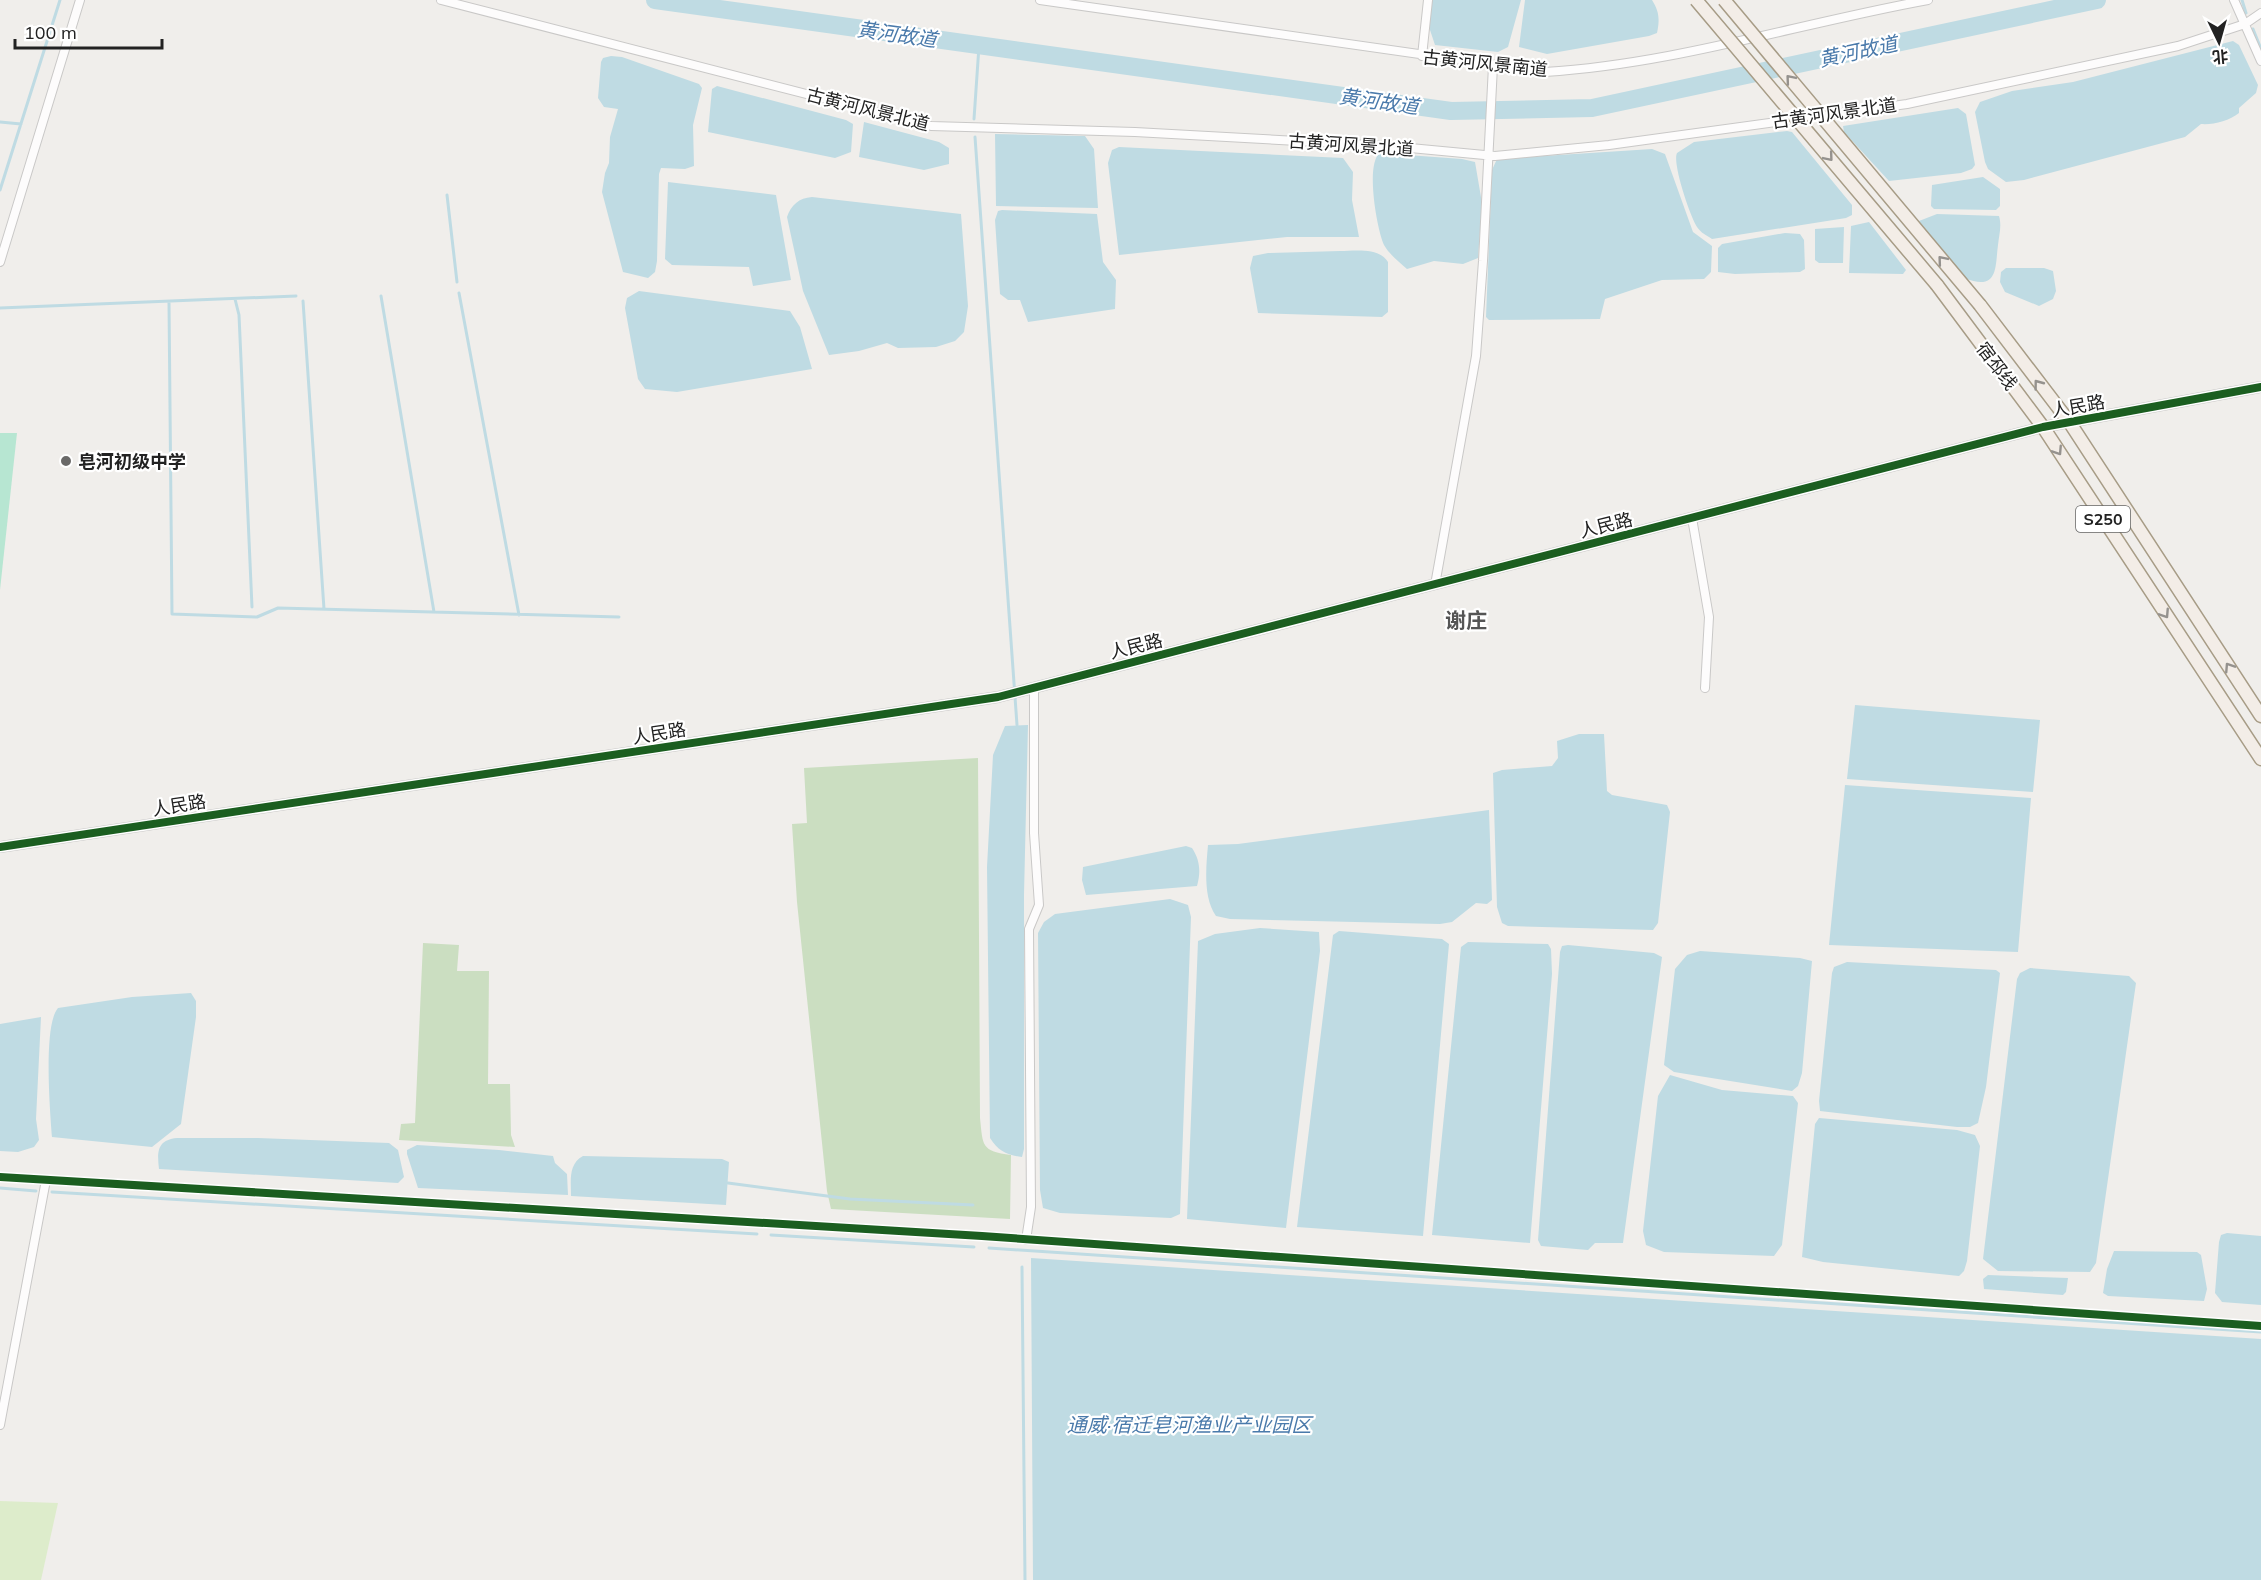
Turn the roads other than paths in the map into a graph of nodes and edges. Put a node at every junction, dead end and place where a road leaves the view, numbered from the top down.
1 (80, 0) edge
2 (441, 0) edge
3 (1040, 0) edge
4 (1428, 0) edge
5 (1696, 0) edge
6 (1724, 0) edge
7 (1928, 0) edge
8 (2235, 3) edge
9 (2261, 13) edge
10 (2245, 24) junction
11 (1422, 56) junction
12 (2261, 61) edge
13 (1492, 70) junction
14 (1488, 156) junction
15 (0, 262) edge
16 (2261, 387) edge
17 (2070, 423) junction
18 (2043, 428) junction
19 (1692, 518) junction
20 (1435, 585) junction
21 (1034, 688) junction
22 (1705, 688) dead end
23 (2261, 716) edge
24 (2261, 759) edge
25 (0, 847) edge
26 (0, 1178) edge
27 (46, 1180) junction
28 (1026, 1240) junction
29 (2261, 1326) edge
30 (0, 1425) edge

1 - 15 street
2 - 14 street, 古黄河风景北道
3 - 11 street, 古黄河风景南道
4 - 11 street
5 -> 18 main road, 宿邳线 / S250, bridge
17 -> 6 main road, 宿邳线 / S250, bridge
7 - 13 street, 古黄河风景南道
8 - 10 street
9 - 10 street, 古黄河风景北道
10 - 12 street
10 - 14 street, 古黄河风景北道
11 - 13 street, 古黄河风景南道
13 - 14 street
14 - 20 street
16 - 17 street, 人民路
17 - 18 street, 人民路
23 -> 17 main road, 宿邳线 / S250
18 - 19 street, 人民路
18 -> 24 main road, 宿邳线 / S250
19 - 20 street, 人民路
19 - 22 street
20 - 21 street, 人民路
21 - 25 street, 人民路
21 - 28 street
26 - 27 street
27 - 28 street
27 - 30 street
28 - 29 street

